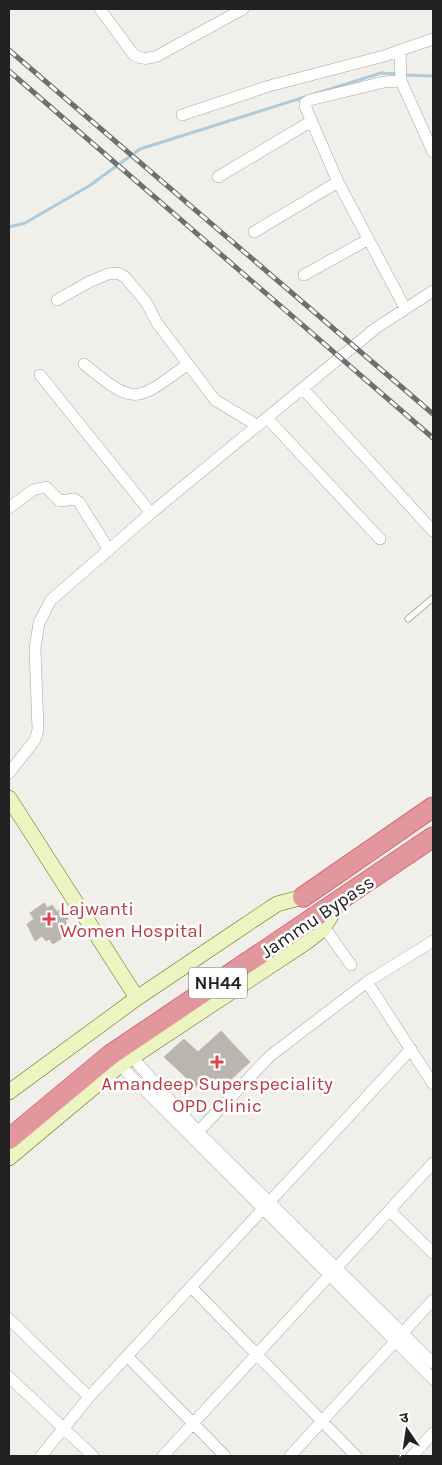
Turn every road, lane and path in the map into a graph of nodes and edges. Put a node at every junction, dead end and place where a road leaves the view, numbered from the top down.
1 (100, 9) edge
2 (243, 9) edge
3 (433, 39) edge
4 (400, 56) junction
5 (401, 79) junction
6 (182, 115) dead end
7 (310, 122) junction
8 (433, 152) edge
9 (218, 177) dead end
10 (338, 182) junction
11 (254, 232) dead end
12 (367, 240) junction
13 (304, 275) dead end
14 (433, 291) edge
15 (57, 300) dead end
16 (405, 308) junction
17 (84, 364) dead end
18 (188, 364) junction
19 (40, 375) dead end
20 (303, 389) junction
21 (263, 422) junction
22 (9, 508) edge
23 (151, 513) junction
24 (433, 531) edge
25 (380, 539) dead end
26 (109, 550) junction
27 (433, 598) edge
28 (408, 618) dead end
29 (9, 773) edge
30 (9, 798) edge
31 (433, 807) edge
32 (433, 837) edge
33 (302, 896) joint
34 (339, 901) junction
35 (324, 927) junction
36 (433, 941) edge
37 (351, 965) dead end
38 (367, 982) junction
39 (137, 998) junction
40 (411, 1049) junction
41 (120, 1060) junction
42 (433, 1084) edge
43 (9, 1092) edge
44 (196, 1135) junction
45 (9, 1139) edge
46 (9, 1158) edge
47 (433, 1163) edge
48 (266, 1206) junction
49 (390, 1211) junction
50 (433, 1253) edge
51 (333, 1274) junction
52 (190, 1287) junction
53 (433, 1300) edge
54 (9, 1319) edge
55 (400, 1337) junction
56 (257, 1355) junction
57 (127, 1356) junction
58 (433, 1363) edge
59 (9, 1377) edge
60 (433, 1379) edge
61 (89, 1396) junction
62 (322, 1421) junction
63 (194, 1423) junction
64 (64, 1428) junction
65 (433, 1433) edge
66 (41, 1456) edge
67 (93, 1456) edge
68 (163, 1456) edge
69 (225, 1456) edge
70 (290, 1456) edge
71 (356, 1456) edge
72 (412, 1456) edge

1 - 2 street
3 - 4 street
4 - 5 street
4 - 6 street
5 - 7 street
5 - 8 street
7 - 9 street
7 - 10 street
10 - 11 street
10 - 12 street
12 - 13 street
12 - 16 street
14 - 16 street
15 - 18 street
16 - 20 street
17 - 18 street
18 - 21 street
19 - 23 street
20 - 21 street
20 - 24 street
21 - 23 street
21 - 25 street
22 - 26 street
23 - 26 street
26 - 29 street
27 - 28 lane
30 - 39 street
31 - 33 highway, Jammu Bypass
32 - 34 highway, Jammu Bypass / NH44
33 - 39 street
34 - 35 street
34 - 41 highway, Jammu Bypass / NH44
35 - 37 street
35 - 41 street
36 - 38 street
38 - 40 street
38 - 44 street
39 - 43 street
40 - 42 street
40 - 48 street
41 - 44 street
41 - 45 highway, Jammu Bypass / NH44
41 - 46 street
44 - 48 street
47 - 49 street
48 - 51 street
48 - 52 street
49 - 50 street
49 - 51 street
51 - 55 street
51 - 56 street
52 - 56 street
52 - 57 street
53 - 55 street
54 - 61 street
55 - 58 street
55 - 60 street
55 - 62 street
56 - 62 street
56 - 63 street
57 - 61 street
57 - 63 street
59 - 64 street
61 - 64 street
62 - 70 street
62 - 71 street
63 - 68 street
63 - 69 street
64 - 66 street
64 - 67 street
65 - 72 street

